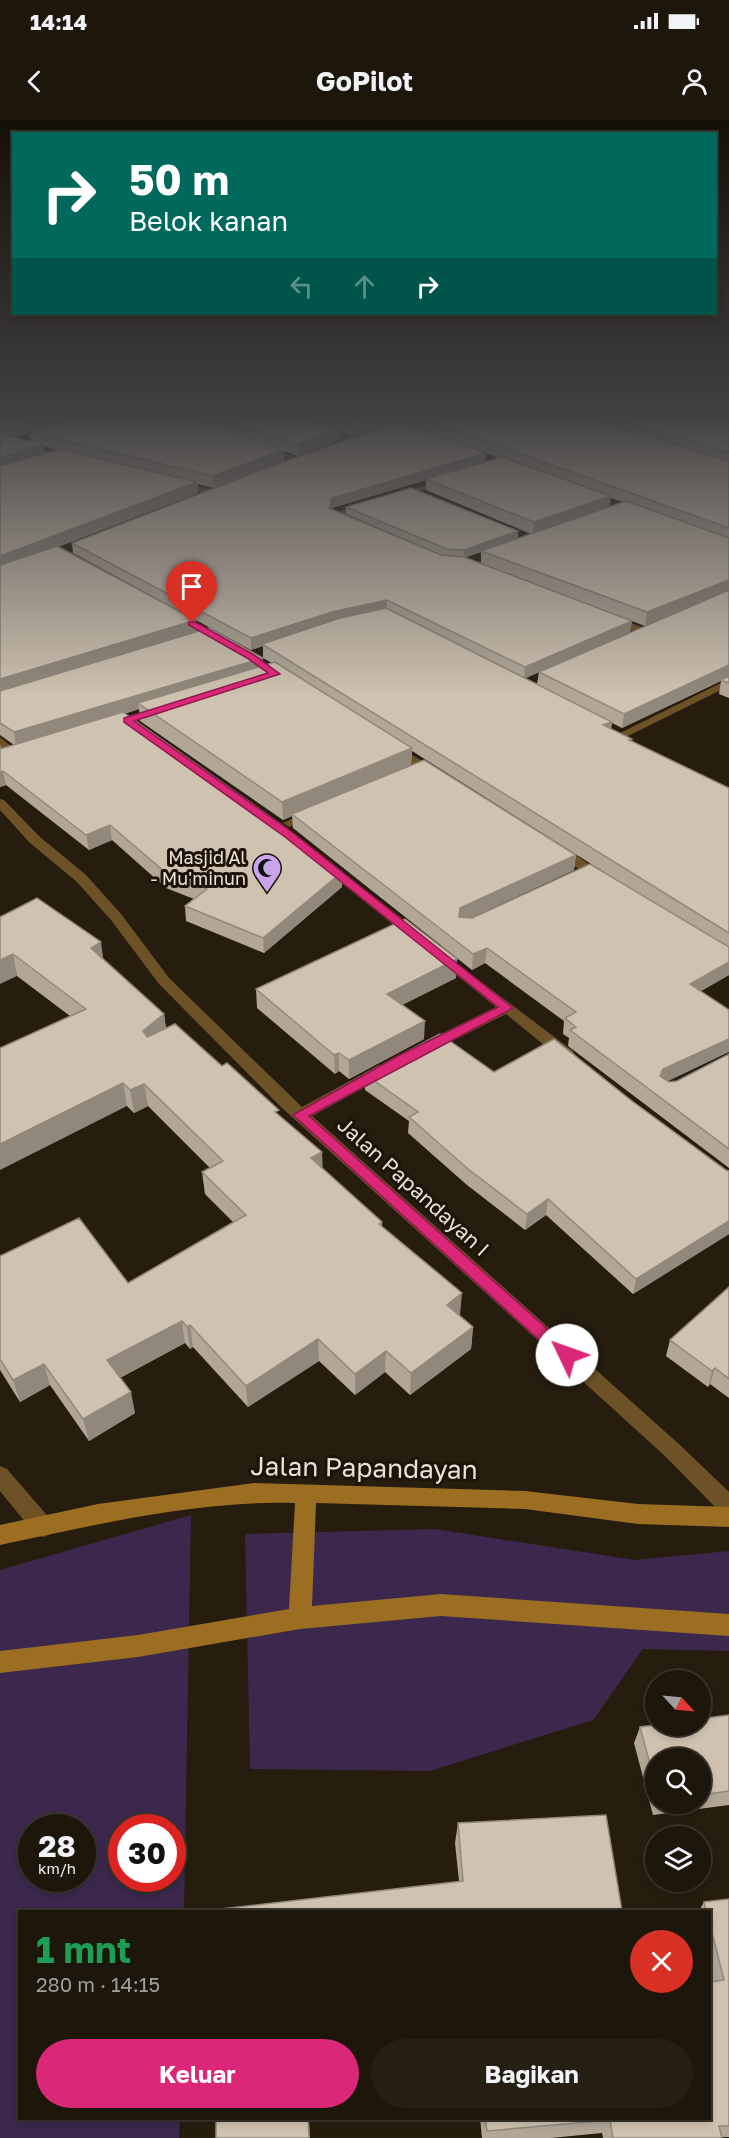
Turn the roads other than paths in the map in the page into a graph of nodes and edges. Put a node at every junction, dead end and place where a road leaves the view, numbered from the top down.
1 (346, 509) edge
2 (359, 527) edge
3 (162, 607) edge
4 (604, 615) edge
5 (624, 641) edge
6 (231, 646) edge
7 (729, 682) edge
8 (173, 706) edge
9 (96, 729) edge
10 (620, 736) edge
11 (0, 740) edge
12 (386, 743) edge
13 (0, 758) edge
14 (444, 779) edge
15 (4, 807) edge
16 (321, 810) edge
17 (274, 824) edge
18 (549, 844) edge
19 (315, 855) edge
20 (609, 882) edge
21 (506, 1008) junction
22 (582, 1067) edge
23 (300, 1115) junction
24 (0, 1475) edge
25 (306, 1493) junction
26 (729, 1506) edge
27 (729, 1517) edge
28 (43, 1527) junction
29 (0, 1535) edge
30 (300, 1617) junction
31 (729, 1625) edge
32 (0, 1662) edge

1 - 2 street
3 - 6 street
4 - 5 street
7 - 10 street
8 - 9 street
11 - 13 street
12 - 14 street
15 - 23 street, Jalan Papandayan I
16 - 17 street
18 - 20 street
19 - 21 street
21 - 22 street
21 - 23 street
23 - 26 street, Jalan Papandayan I
24 - 28 street
25 - 27 main road, Jalan Papandayan
25 - 28 main road, Jalan Papandayan
25 - 30 main road
28 - 29 main road, Jalan Papandayan
30 - 31 main road
30 - 32 main road

